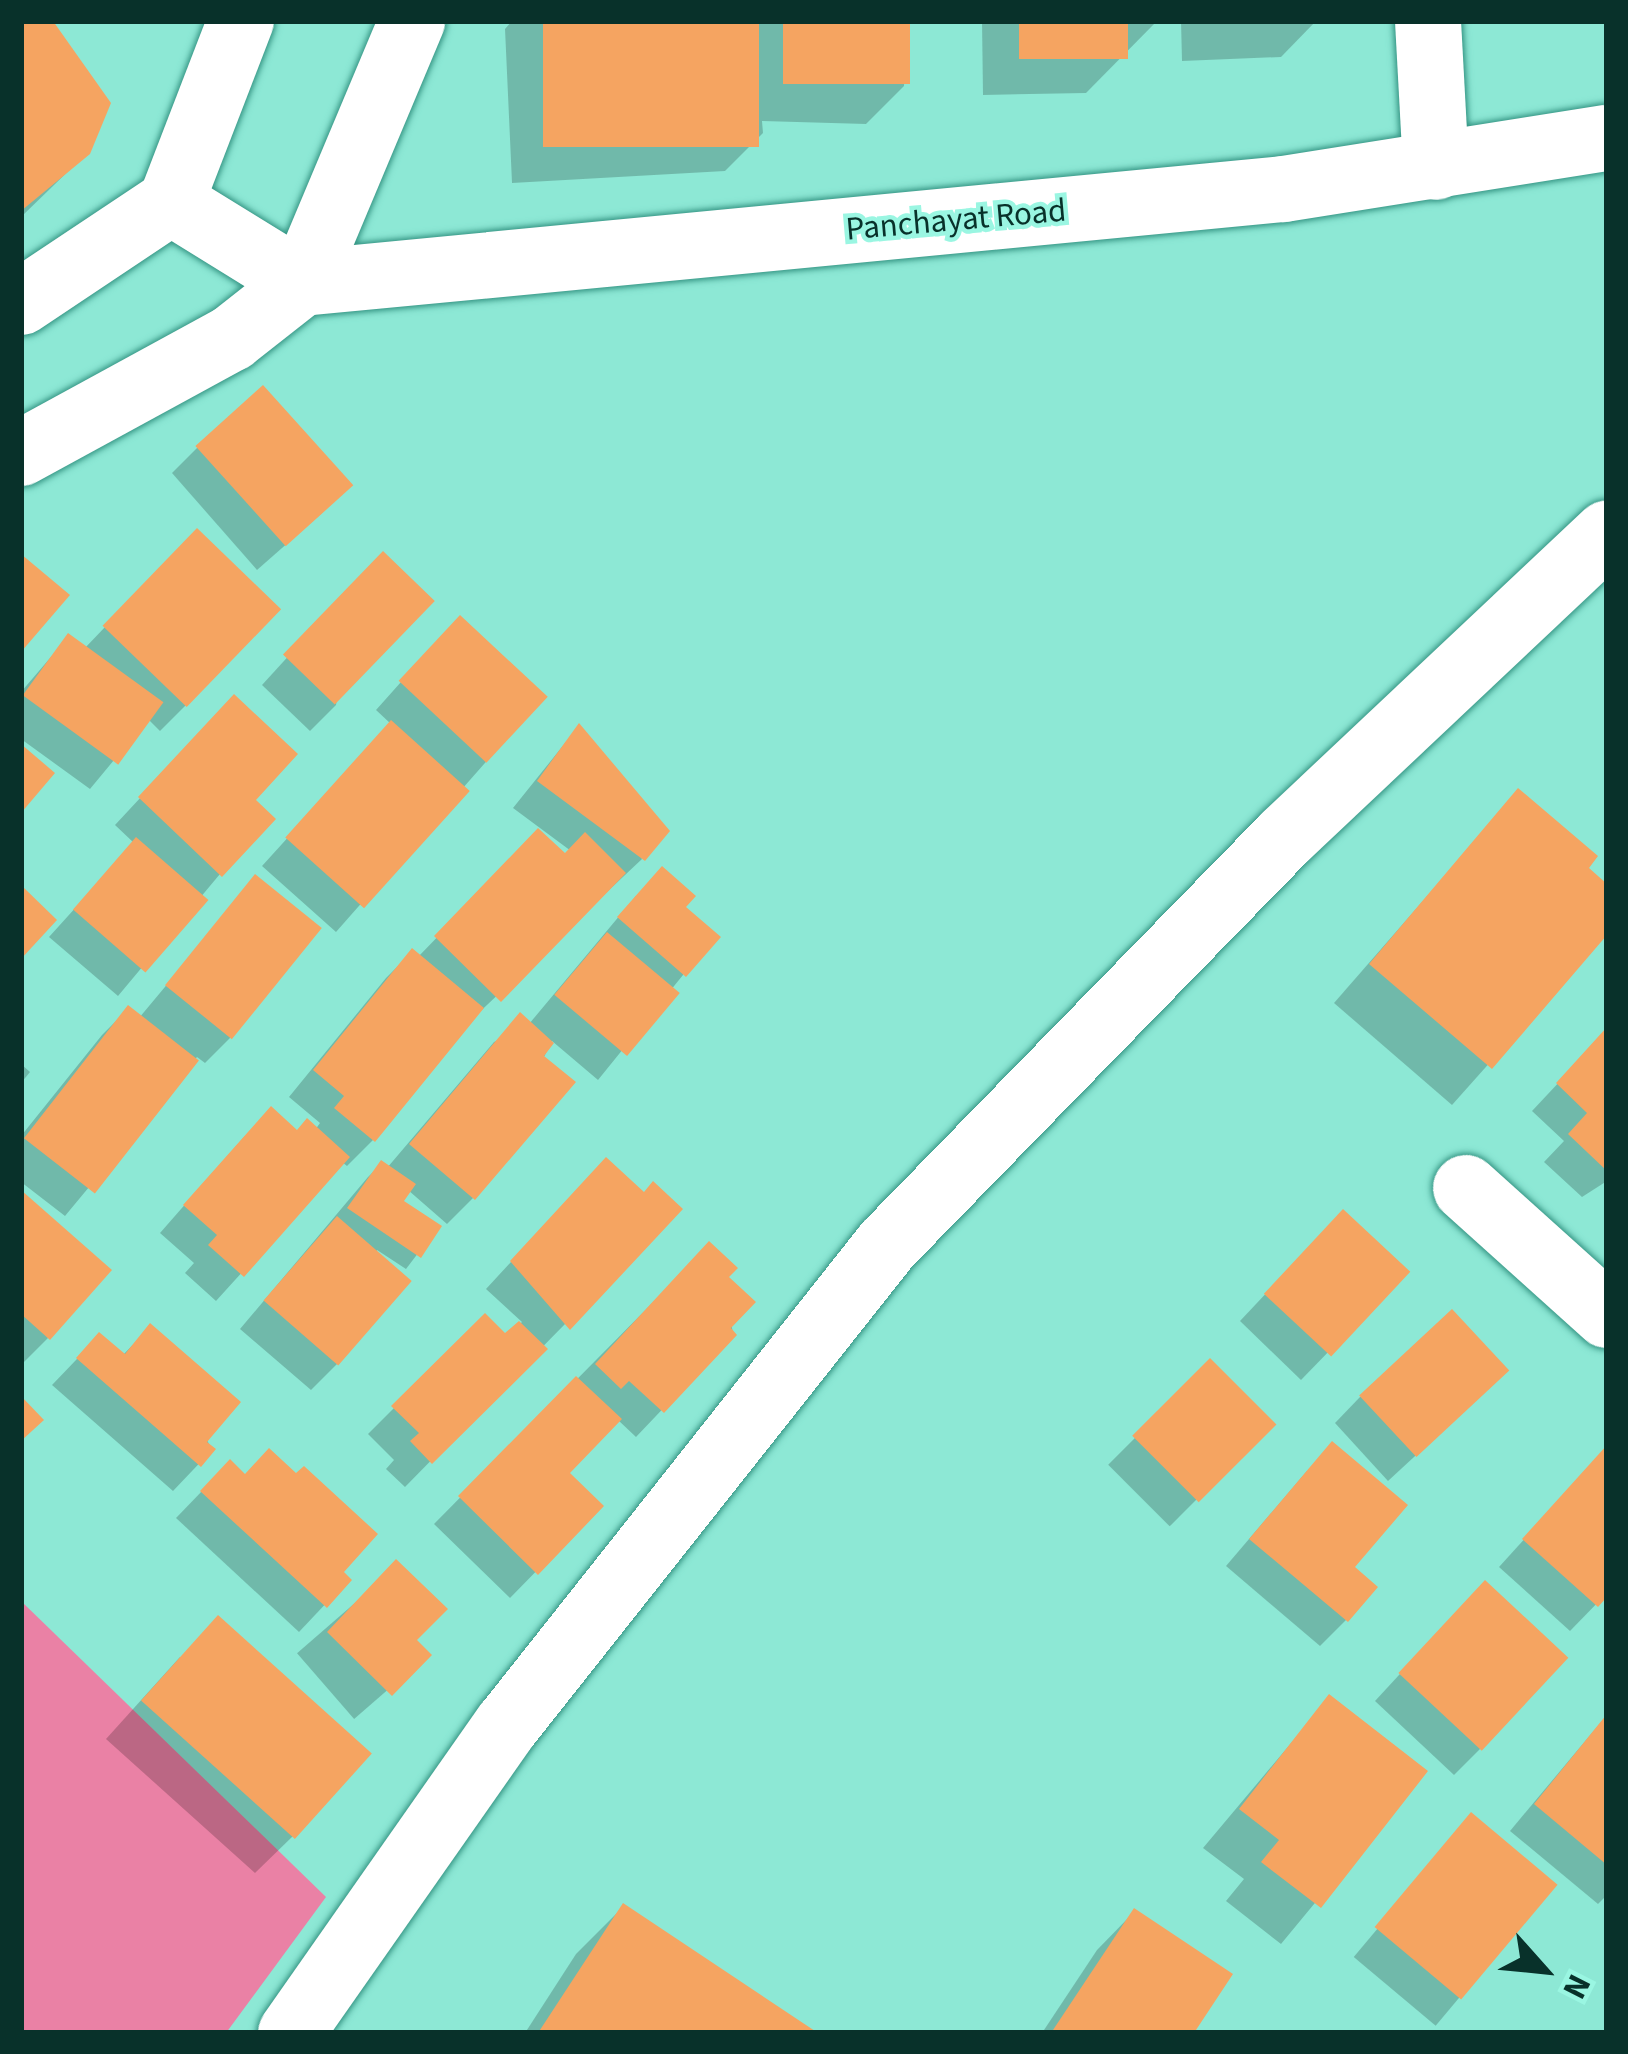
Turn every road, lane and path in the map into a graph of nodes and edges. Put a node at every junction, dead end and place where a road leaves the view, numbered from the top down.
1 (241, 21) edge
2 (412, 21) edge
3 (1428, 21) edge
4 (1607, 138) edge
5 (1436, 167) junction
6 (171, 202) junction
7 (302, 283) junction
8 (21, 302) edge
9 (21, 452) edge
10 (1606, 538) edge
11 (1466, 1188) dead end
12 (1607, 1315) edge
13 (291, 2033) edge

1 - 6 street
2 - 7 street
3 - 5 street
4 - 5 street, Panchayat Road
5 - 7 street, Panchayat Road
6 - 7 street
6 - 8 street
7 - 9 street
10 - 13 street
11 - 12 street

